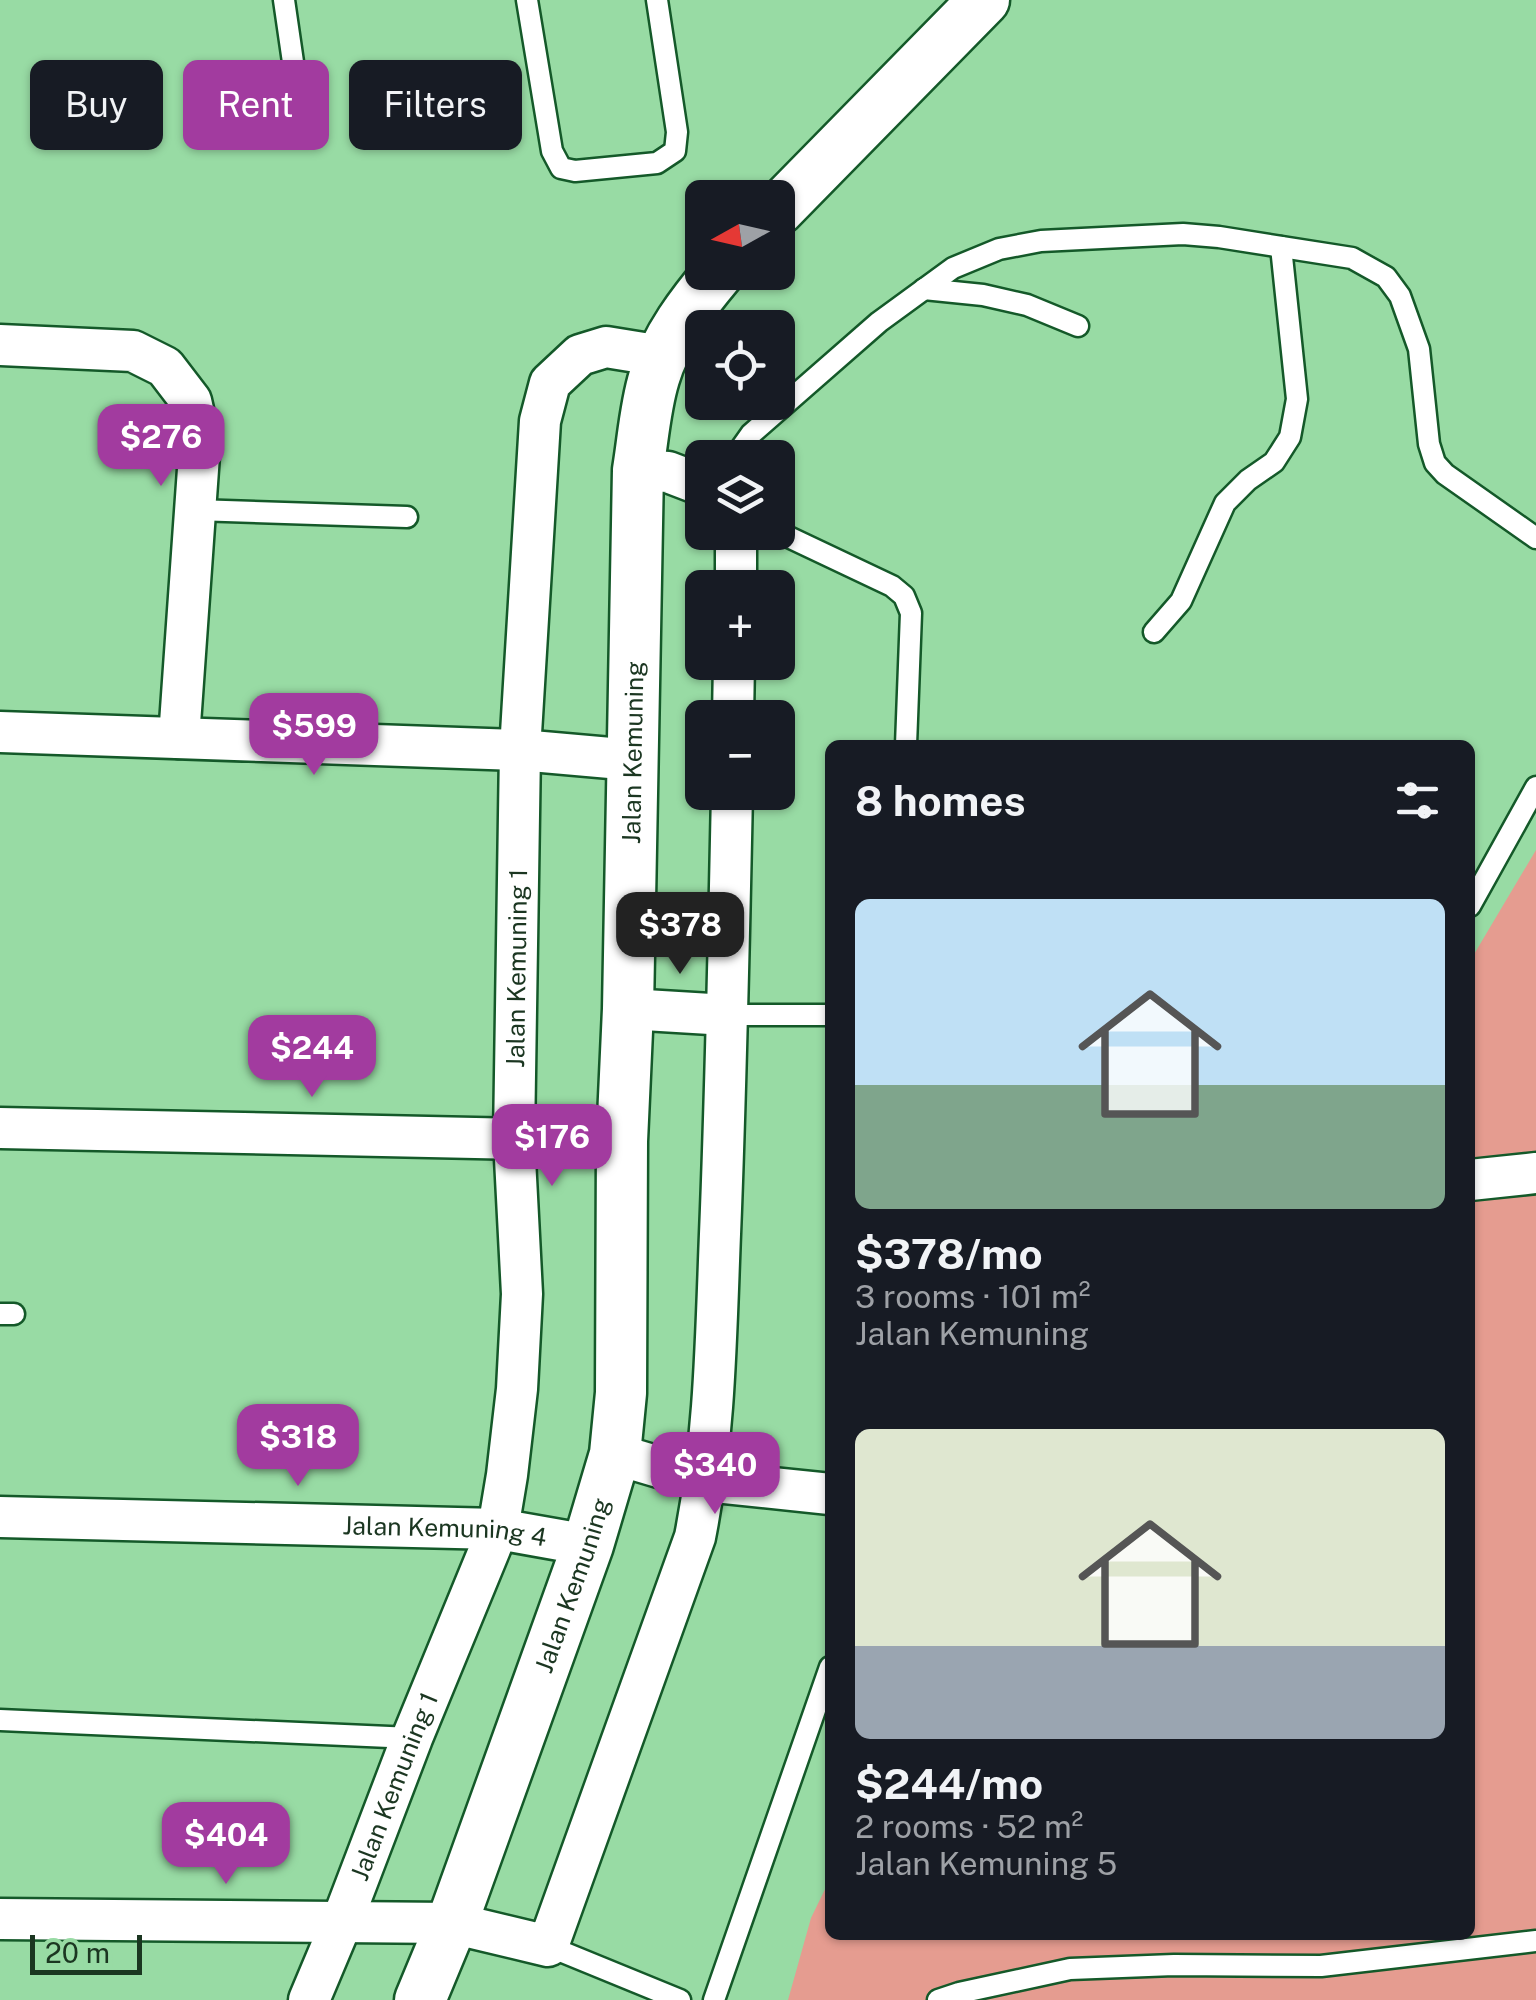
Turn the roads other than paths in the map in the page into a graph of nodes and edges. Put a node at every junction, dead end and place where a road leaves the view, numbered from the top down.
1 (284, 0) edge
2 (526, 0) edge
3 (656, 0) edge
4 (984, 0) edge
5 (293, 60) edge
6 (795, 193) edge
7 (1281, 247) junction
8 (924, 289) junction
9 (704, 290) edge
10 (1078, 326) dead end
11 (0, 345) edge
12 (660, 360) junction
13 (748, 440) edge
14 (638, 470) junction
15 (685, 478) edge
16 (195, 510) junction
17 (407, 517) dead end
18 (1536, 538) edge
19 (795, 540) edge
20 (1154, 632) dead end
21 (0, 732) edge
22 (179, 738) junction
23 (906, 740) edge
24 (520, 750) junction
25 (633, 760) junction
26 (1536, 787) edge
27 (732, 810) edge
28 (1475, 897) edge
29 (628, 1009) junction
30 (728, 1015) junction
31 (825, 1015) edge
32 (0, 1128) edge
33 (514, 1139) junction
34 (622, 1141) junction
35 (1536, 1173) edge
36 (1475, 1179) edge
37 (615, 1454) junction
38 (706, 1481) junction
39 (825, 1493) edge
40 (0, 1517) edge
41 (498, 1529) junction
42 (588, 1545) junction
43 (825, 1681) edge
44 (0, 1720) edge
45 (412, 1738) junction
46 (0, 1919) edge
47 (341, 1924) junction
48 (452, 1924) junction
49 (1536, 1941) edge
50 (548, 1946) junction
51 (308, 2000) edge
52 (420, 2000) edge
53 (680, 2000) edge
54 (714, 2000) edge
55 (938, 2000) edge

1 - 5 lane
2 - 3 lane
4 - 6 street
7 - 8 lane
7 - 18 lane
7 - 20 lane
8 - 10 lane
8 - 13 lane
9 - 12 street, Jalan Kemuning
11 - 16 street
12 - 14 street, Jalan Kemuning
12 - 24 street, Jalan Kemuning 1
14 - 15 street
14 - 25 street, Jalan Kemuning
16 - 17 lane
16 - 22 street
19 - 23 lane
21 - 22 street
22 - 24 street
24 - 25 street
24 - 33 street, Jalan Kemuning 1
25 - 29 street, Jalan Kemuning
26 - 28 lane
27 - 30 street
29 - 30 street
29 - 34 street, Jalan Kemuning
30 - 31 lane
30 - 38 street
32 - 33 street
33 - 34 street
33 - 41 street, Jalan Kemuning 1
34 - 37 street, Jalan Kemuning
35 - 36 street
37 - 38 street
37 - 42 street, Jalan Kemuning
38 - 39 street
38 - 50 street
40 - 41 street, Jalan Kemuning 4
41 - 42 street, Jalan Kemuning 4
41 - 45 street, Jalan Kemuning 1
42 - 48 street, Jalan Kemuning
43 - 54 lane
44 - 45 lane
45 - 47 street, Jalan Kemuning 1
46 - 47 street
47 - 48 street
47 - 51 street, Jalan Kemuning 1
48 - 50 street
48 - 52 street, Jalan Kemuning
49 - 55 lane
50 - 53 lane

